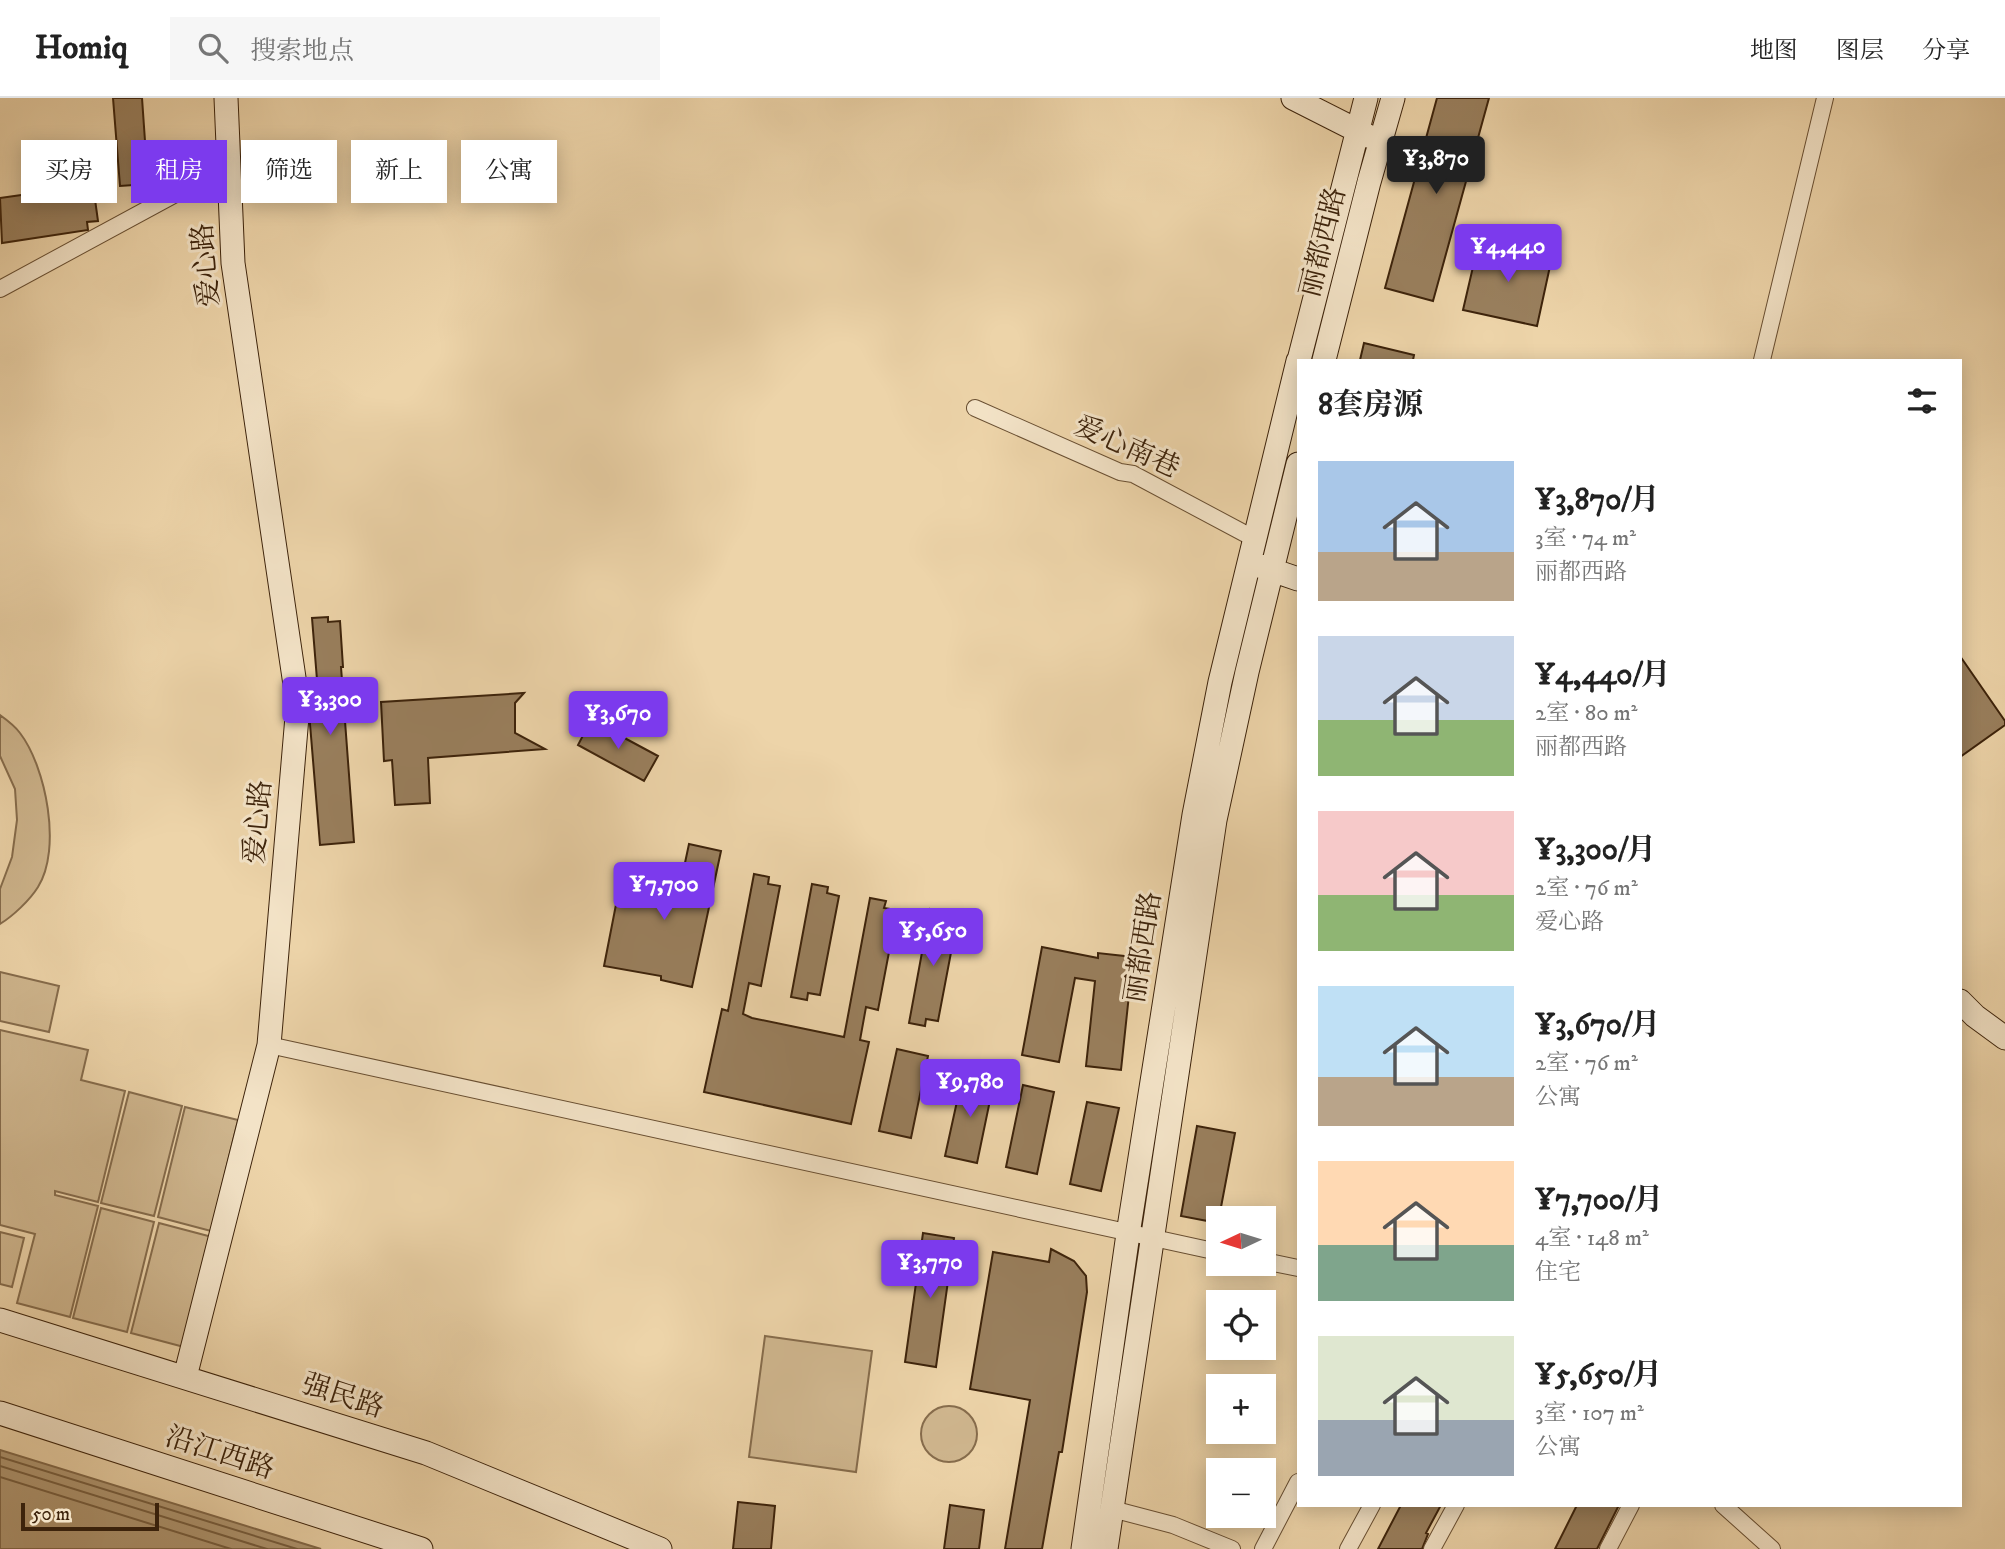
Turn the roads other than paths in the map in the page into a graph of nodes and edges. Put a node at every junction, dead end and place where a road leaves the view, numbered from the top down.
1 (226, 98) edge
2 (1293, 98) edge
3 (1366, 98) edge
4 (1393, 98) edge
5 (1825, 98) edge
6 (1356, 131) junction
7 (1380, 140) junction
8 (229, 165) junction
9 (0, 289) edge
10 (1299, 359) edge
11 (1324, 359) edge
12 (1762, 359) edge
13 (1297, 369) edge
14 (975, 408) dead end
15 (1297, 468) edge
16 (1255, 539) junction
17 (1250, 562) junction
18 (1272, 570) junction
19 (1297, 579) edge
20 (1962, 1003) edge
21 (2005, 1038) edge
22 (269, 1045) junction
23 (1128, 1234) junction
24 (1151, 1238) junction
25 (1206, 1249) edge
26 (1276, 1263) edge
27 (1297, 1268) edge
28 (0, 1320) edge
29 (185, 1377) junction
30 (0, 1413) edge
31 (1297, 1484) edge
32 (1371, 1507) edge
33 (1455, 1507) edge
34 (1629, 1507) edge
35 (1725, 1507) edge
36 (1112, 1509) junction
37 (421, 1549) edge
38 (660, 1549) edge
39 (1083, 1549) edge
40 (1106, 1549) edge
41 (1232, 1549) edge
42 (1263, 1549) edge
43 (1348, 1549) edge
44 (1432, 1549) edge
45 (1608, 1549) edge
46 (1772, 1549) edge

1 - 8 main road, 爱心路
2 - 6 main road
3 - 6 main road, 丽都西路
4 - 7 main road, 丽都西路
5 - 12 street
6 - 7 main road
6 - 10 main road, 丽都西路
7 - 11 main road, 丽都西路
8 - 9 street
8 - 22 main road, 爱心路
13 - 16 main road, 丽都西路
14 - 16 street, 爱心南巷
15 - 18 main road, 丽都西路
16 - 17 main road, 丽都西路
17 - 18 main road
17 - 23 main road, 丽都西路
18 - 19 main road
18 - 24 main road, 丽都西路
20 - 21 main road
22 - 23 street
22 - 29 main road, 爱心路
23 - 24 street
23 - 39 main road, 丽都西路
24 - 25 street
24 - 36 main road, 丽都西路
26 - 27 street
28 - 29 main road, 强民路
29 - 38 main road, 强民路
30 - 37 main road, 沿江西路
31 - 42 street
32 - 43 street
33 - 44 street
34 - 45 street
35 - 46 street
36 - 40 main road, 丽都西路
36 - 41 street

